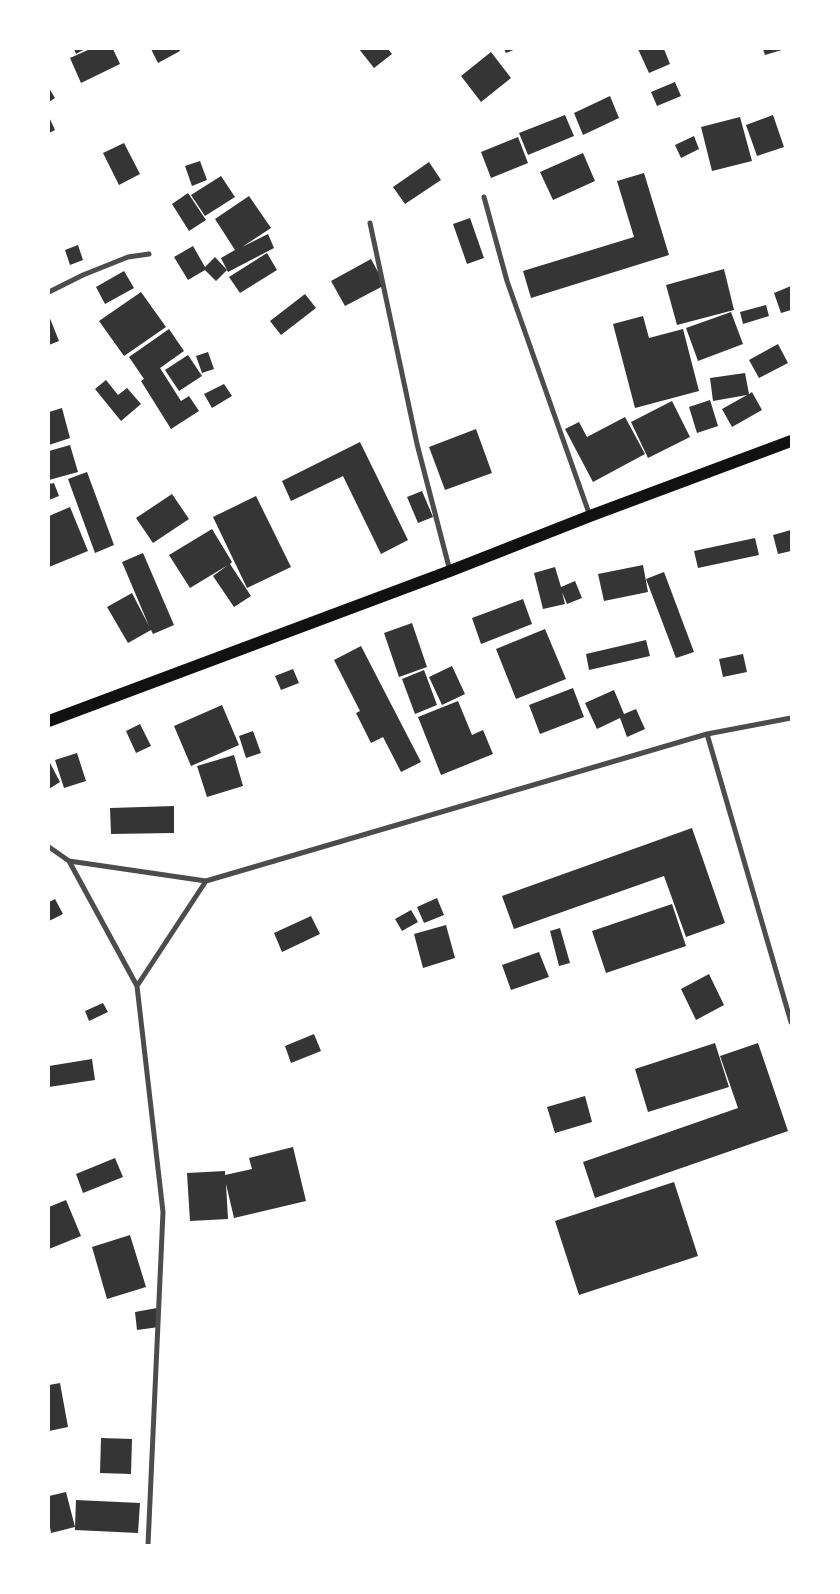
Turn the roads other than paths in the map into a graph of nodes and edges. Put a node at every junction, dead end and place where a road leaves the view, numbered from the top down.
1 (484, 197) dead end
2 (370, 223) dead end
3 (149, 254) dead end
4 (49, 292) edge
5 (791, 441) edge
6 (590, 516) junction
7 (450, 572) junction
8 (791, 718) edge
9 (49, 721) edge
10 (707, 734) junction
11 (49, 847) edge
12 (69, 861) junction
13 (206, 881) junction
14 (138, 986) junction
15 (791, 1022) edge
16 (148, 1545) edge

1 - 6 street
2 - 7 street
3 - 4 street
5 - 6 main road
6 - 7 main road
7 - 9 main road
8 - 10 street
10 - 13 street
10 - 15 street
11 - 12 street
12 - 13 street
12 - 14 street
13 - 14 street
14 - 16 street

